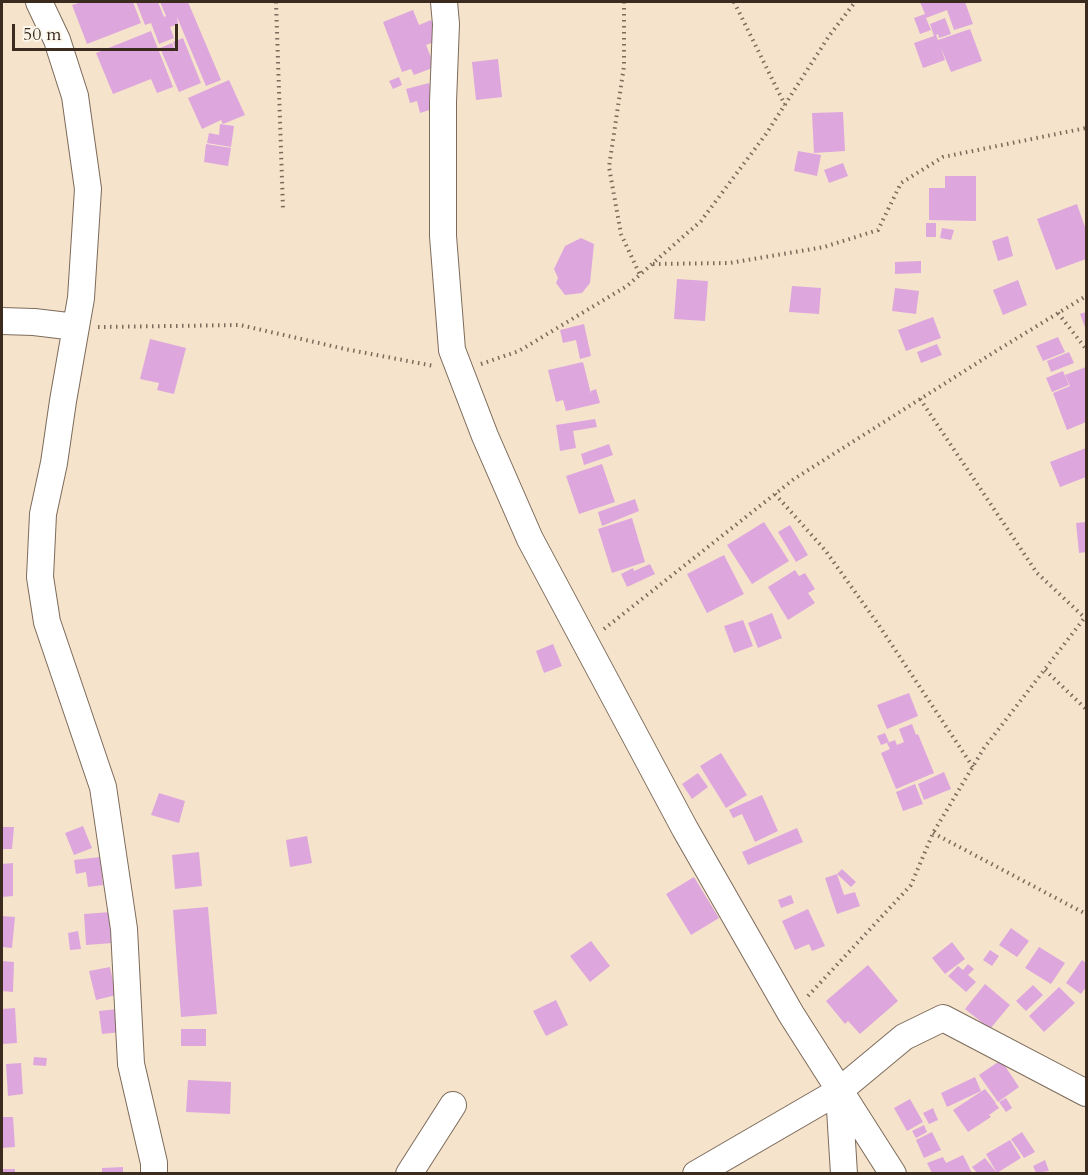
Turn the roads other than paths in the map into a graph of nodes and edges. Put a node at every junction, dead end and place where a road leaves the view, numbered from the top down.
1 (39, 2) edge
2 (444, 2) edge
3 (2, 321) edge
4 (76, 327) junction
5 (839, 1091) junction
6 (1086, 1093) edge
7 (453, 1105) dead end
8 (154, 1173) edge
9 (409, 1173) edge
10 (696, 1173) edge
11 (844, 1173) edge
12 (893, 1173) edge

1 - 4 street
2 - 5 street
3 - 4 street
4 - 8 street
5 - 6 street
5 - 10 street
5 - 11 street
5 - 12 street
7 - 9 street

